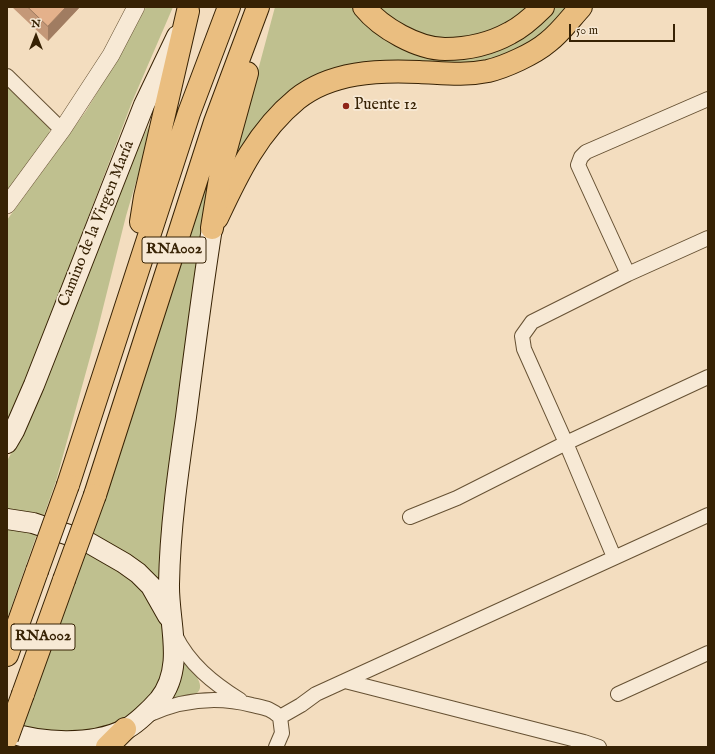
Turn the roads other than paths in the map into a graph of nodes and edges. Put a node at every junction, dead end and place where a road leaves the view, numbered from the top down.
1 (136, 7) edge
2 (229, 7) edge
3 (259, 7) edge
4 (364, 7) edge
5 (543, 7) edge
6 (581, 7) edge
7 (189, 9) edge
8 (7, 76) edge
9 (708, 99) edge
10 (62, 130) junction
11 (7, 205) edge
12 (212, 228) junction
13 (708, 238) edge
14 (628, 274) junction
15 (132, 285) junction
16 (708, 378) edge
17 (7, 443) edge
18 (566, 443) junction
19 (708, 515) edge
20 (410, 517) dead end
21 (7, 519) edge
22 (614, 557) junction
23 (172, 626) junction
24 (708, 653) edge
25 (7, 656) edge
26 (345, 681) junction
27 (618, 694) dead end
28 (243, 703) junction
29 (280, 717) junction
30 (132, 724) junction
31 (7, 732) edge
32 (7, 738) edge
33 (108, 747) edge
34 (276, 747) edge
35 (599, 747) edge

1 - 10 street
2 - 15 main road, RNA002
3 - 12 main road
3 - 32 main road, RNA002, bridge
4 - 5 main road
6 - 12 main road
7 - 15 main road
7 - 17 main road, Camino de la Virgen María
8 - 10 street
9 - 14 street
10 - 11 street
12 - 23 main road
13 - 14 street
14 - 18 street
15 - 25 main road, RNA002, bridge
16 - 18 street
18 - 20 street
18 - 22 street
19 - 22 street
21 - 23 main road
22 - 26 street
23 - 28 street
23 - 30 main road
24 - 27 street
26 - 29 street
26 - 35 street
28 - 29 street
28 - 30 street
29 - 34 street
30 - 31 main road
30 - 33 main road

